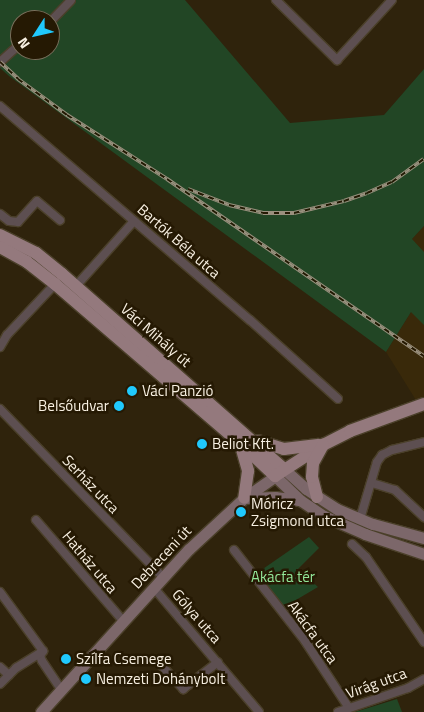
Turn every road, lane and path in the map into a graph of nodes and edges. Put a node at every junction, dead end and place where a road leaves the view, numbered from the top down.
1 (71, 0) edge
2 (276, 0) edge
3 (392, 0) edge
4 (60, 12) edge
5 (10, 53) edge
6 (0, 62) edge
7 (0, 106) edge
8 (0, 214) edge
9 (60, 220) dead end
10 (134, 221) junction
11 (0, 235) edge
12 (0, 247) edge
13 (55, 284) junction
14 (76, 286) junction
15 (0, 347) edge
16 (338, 399) dead end
17 (424, 404) edge
18 (0, 409) edge
19 (245, 440) junction
20 (424, 442) edge
21 (323, 445) junction
22 (280, 472) junction
23 (372, 483) junction
24 (317, 497) junction
25 (244, 498) junction
26 (300, 500) junction
27 (424, 517) edge
28 (360, 519) junction
29 (36, 520) dead end
30 (424, 538) edge
31 (352, 544) dead end
32 (234, 550) dead end
33 (424, 554) edge
34 (163, 578) junction
35 (154, 588) junction
36 (0, 592) edge
37 (124, 622) junction
38 (424, 642) edge
39 (41, 653) junction
40 (218, 662) junction
41 (161, 665) dead end
42 (0, 667) edge
43 (10, 675) junction
44 (424, 679) edge
45 (0, 684) edge
46 (63, 687) junction
47 (349, 708) junction
48 (41, 712) edge
49 (259, 712) edge
50 (338, 712) edge

1 - 4 street
2 - 3 street
5 - 6 street
7 - 10 street, Bartók Béla utca
8 - 9 street
10 - 14 street
10 - 16 street, Bartók Béla utca
11 - 14 main road, Váci Mihály út
12 - 13 main road, Váci Mihály út
13 - 15 street
13 - 19 main road, Váci Mihály út
14 - 19 main road, Váci Mihály út
17 - 21 main road, Debreceni út
18 - 34 street, Serház utca
19 - 21 main road, Debreceni út
19 - 22 main road, Váci Mihály út
19 - 25 main road
20 - 23 street
21 - 22 main road, Debreceni út
21 - 24 main road
22 - 24 main road
22 - 25 main road, Debreceni út
22 - 26 main road
23 - 27 street
23 - 28 street
24 - 28 main road
25 - 26 main road
25 - 34 main road, Debreceni út
26 - 33 main road
28 - 30 main road
29 - 37 street, Hatház utca
31 - 38 street
32 - 47 street, Akácfa utca
34 - 35 main road, Debreceni út
35 - 37 main road, Debreceni út
35 - 40 street, Gólya utca
36 - 39 street
37 - 46 main road, Debreceni út
39 - 43 street
39 - 46 street
40 - 41 street, Gólya utca
40 - 49 street, Gólya utca
42 - 43 street
43 - 45 street
44 - 47 street, Virág utca
46 - 48 main road, Debreceni út
47 - 50 street, Virág utca

